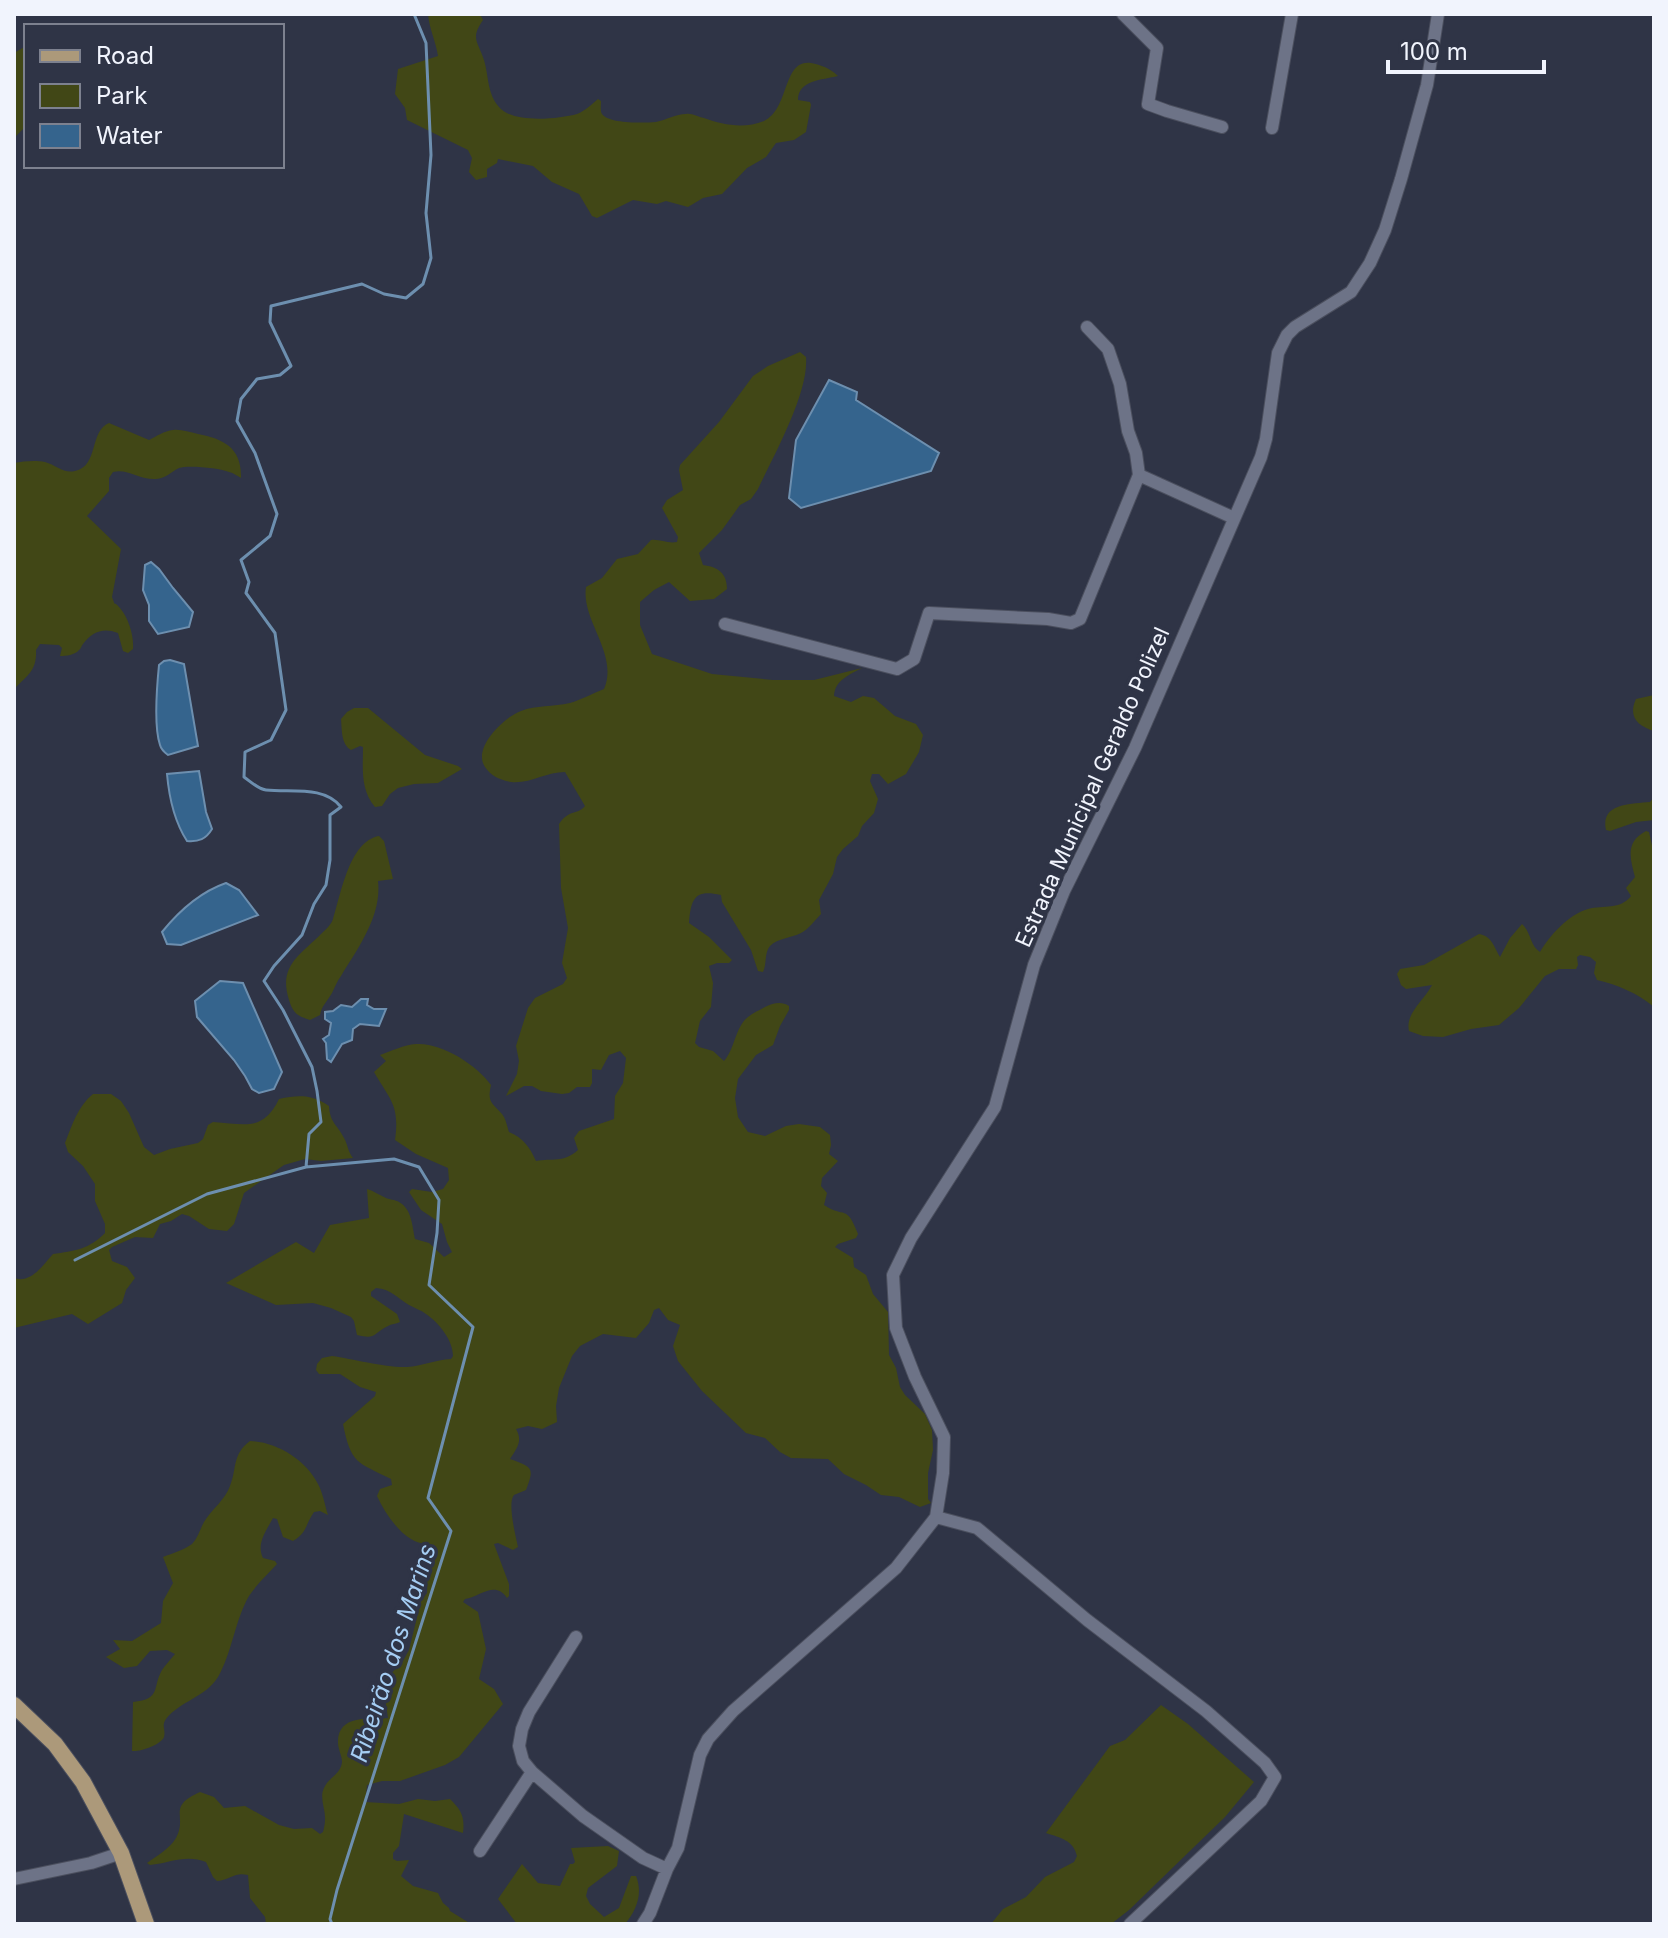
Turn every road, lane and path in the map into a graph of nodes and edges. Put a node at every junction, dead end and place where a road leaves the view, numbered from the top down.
1 (1123, 14) edge
2 (1292, 14) edge
3 (1438, 14) edge
4 (1222, 127) dead end
5 (1272, 128) dead end
6 (1087, 327) dead end
7 (1139, 475) junction
8 (1234, 518) junction
9 (725, 624) dead end
10 (936, 1517) junction
11 (576, 1637) dead end
12 (14, 1705) edge
13 (532, 1772) junction
14 (480, 1851) dead end
15 (121, 1853) junction
16 (667, 1869) junction
17 (14, 1879) edge
18 (146, 1924) edge
19 (643, 1924) edge
20 (1130, 1924) edge

1 - 4 street
2 - 5 street
3 - 8 street, Estrada Municipal Geraldo Polizel
6 - 7 street
7 - 8 street
7 - 9 street
8 - 10 street, Estrada Municipal Geraldo Polizel
10 - 16 street, Estrada Municipal Geraldo Polizel
10 - 20 street
11 - 13 street
12 - 15 main road
13 - 14 street
13 - 16 street
15 - 17 street
15 - 18 main road
16 - 19 street, Estrada Municipal Geraldo Polizel

